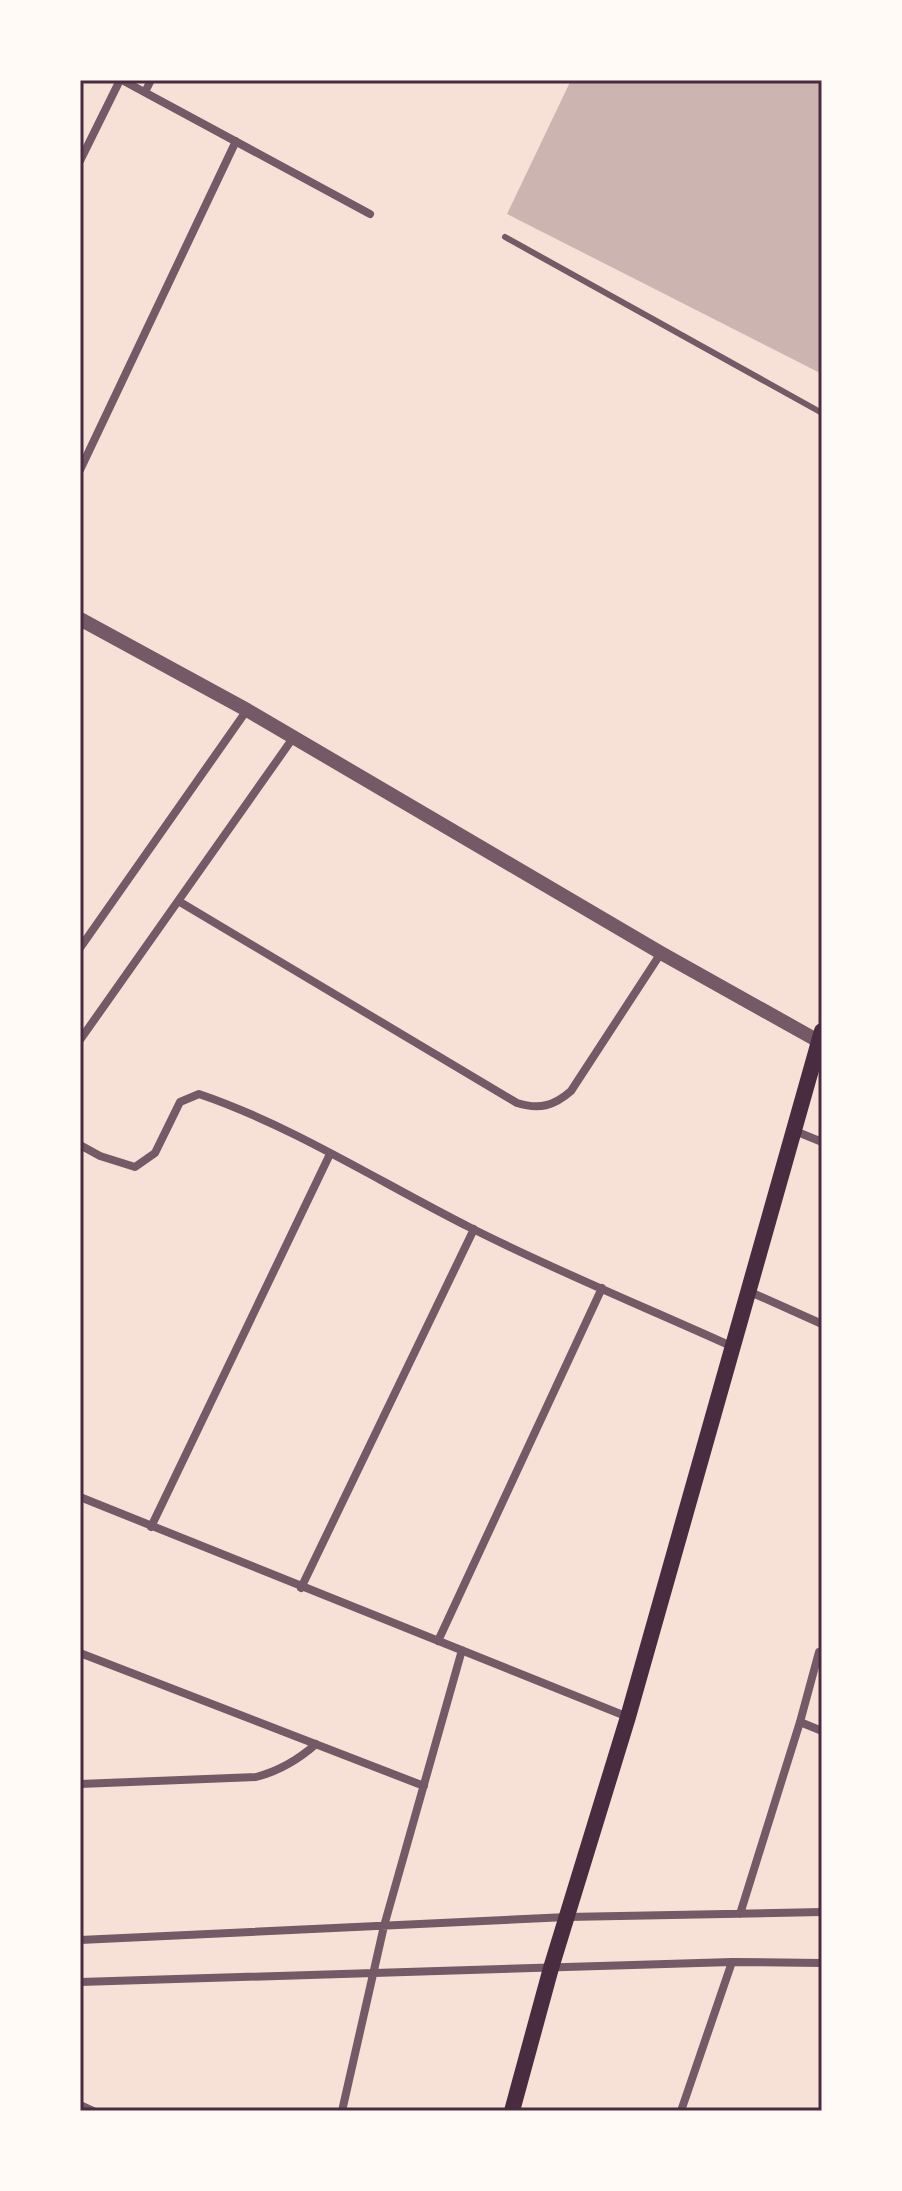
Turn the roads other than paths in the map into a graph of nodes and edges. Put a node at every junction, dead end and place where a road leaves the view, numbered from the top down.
1 (121, 80) edge
2 (151, 80) edge
3 (145, 92) junction
4 (236, 141) junction
5 (80, 161) edge
6 (370, 214) dead end
7 (505, 237) dead end
8 (822, 413) edge
9 (80, 470) edge
10 (80, 619) edge
11 (247, 710) junction
12 (293, 738) junction
13 (180, 902) junction
14 (80, 948) edge
15 (661, 953) junction
16 (821, 1036) edge
17 (80, 1040) edge
18 (795, 1131) junction
19 (822, 1142) edge
20 (80, 1145) edge
21 (330, 1154) junction
22 (474, 1229) junction
23 (602, 1288) junction
24 (748, 1290) junction
25 (822, 1324) edge
26 (731, 1346) junction
27 (80, 1497) edge
28 (151, 1527) junction
29 (301, 1588) junction
30 (438, 1641) junction
31 (462, 1650) junction
32 (819, 1652) dead end
33 (80, 1653) edge
34 (628, 1717) junction
35 (800, 1722) junction
36 (822, 1731) edge
37 (316, 1744) junction
38 (80, 1784) edge
39 (424, 1786) junction
40 (822, 1912) edge
41 (740, 1914) junction
42 (567, 1917) junction
43 (384, 1926) junction
44 (80, 1940) edge
45 (732, 1962) junction
46 (822, 1963) edge
47 (551, 1968) junction
48 (375, 1973) junction
49 (80, 1982) edge
50 (80, 2105) edge
51 (93, 2111) edge
52 (342, 2111) edge
53 (512, 2111) edge
54 (681, 2111) edge

1 - 3 street
1 - 5 street
2 - 3 street
3 - 4 street
4 - 6 street
4 - 9 street
7 - 8 lane
10 - 11 street
11 - 12 street
11 - 14 street
12 - 13 street
12 - 15 street
13 - 15 street
13 - 17 street
15 - 16 street
16 - 18 main road
18 - 19 street
18 - 24 main road
20 - 21 street
21 - 22 street
21 - 28 street
22 - 23 street
22 - 29 street
23 - 26 street
23 - 30 street
24 - 25 street
24 - 26 main road
26 - 34 main road
27 - 28 street
28 - 29 street
29 - 30 street
30 - 31 street
31 - 34 street
31 - 39 street
32 - 35 street
33 - 37 street
34 - 42 main road
35 - 36 street
35 - 41 street
37 - 38 street
37 - 39 street
39 - 43 street
40 - 41 street
41 - 42 street
42 - 43 street
42 - 47 main road
43 - 44 street
43 - 48 street
45 - 46 street
45 - 47 street
45 - 54 street
47 - 48 street
47 - 53 main road
48 - 49 street
48 - 52 street
50 - 51 street

